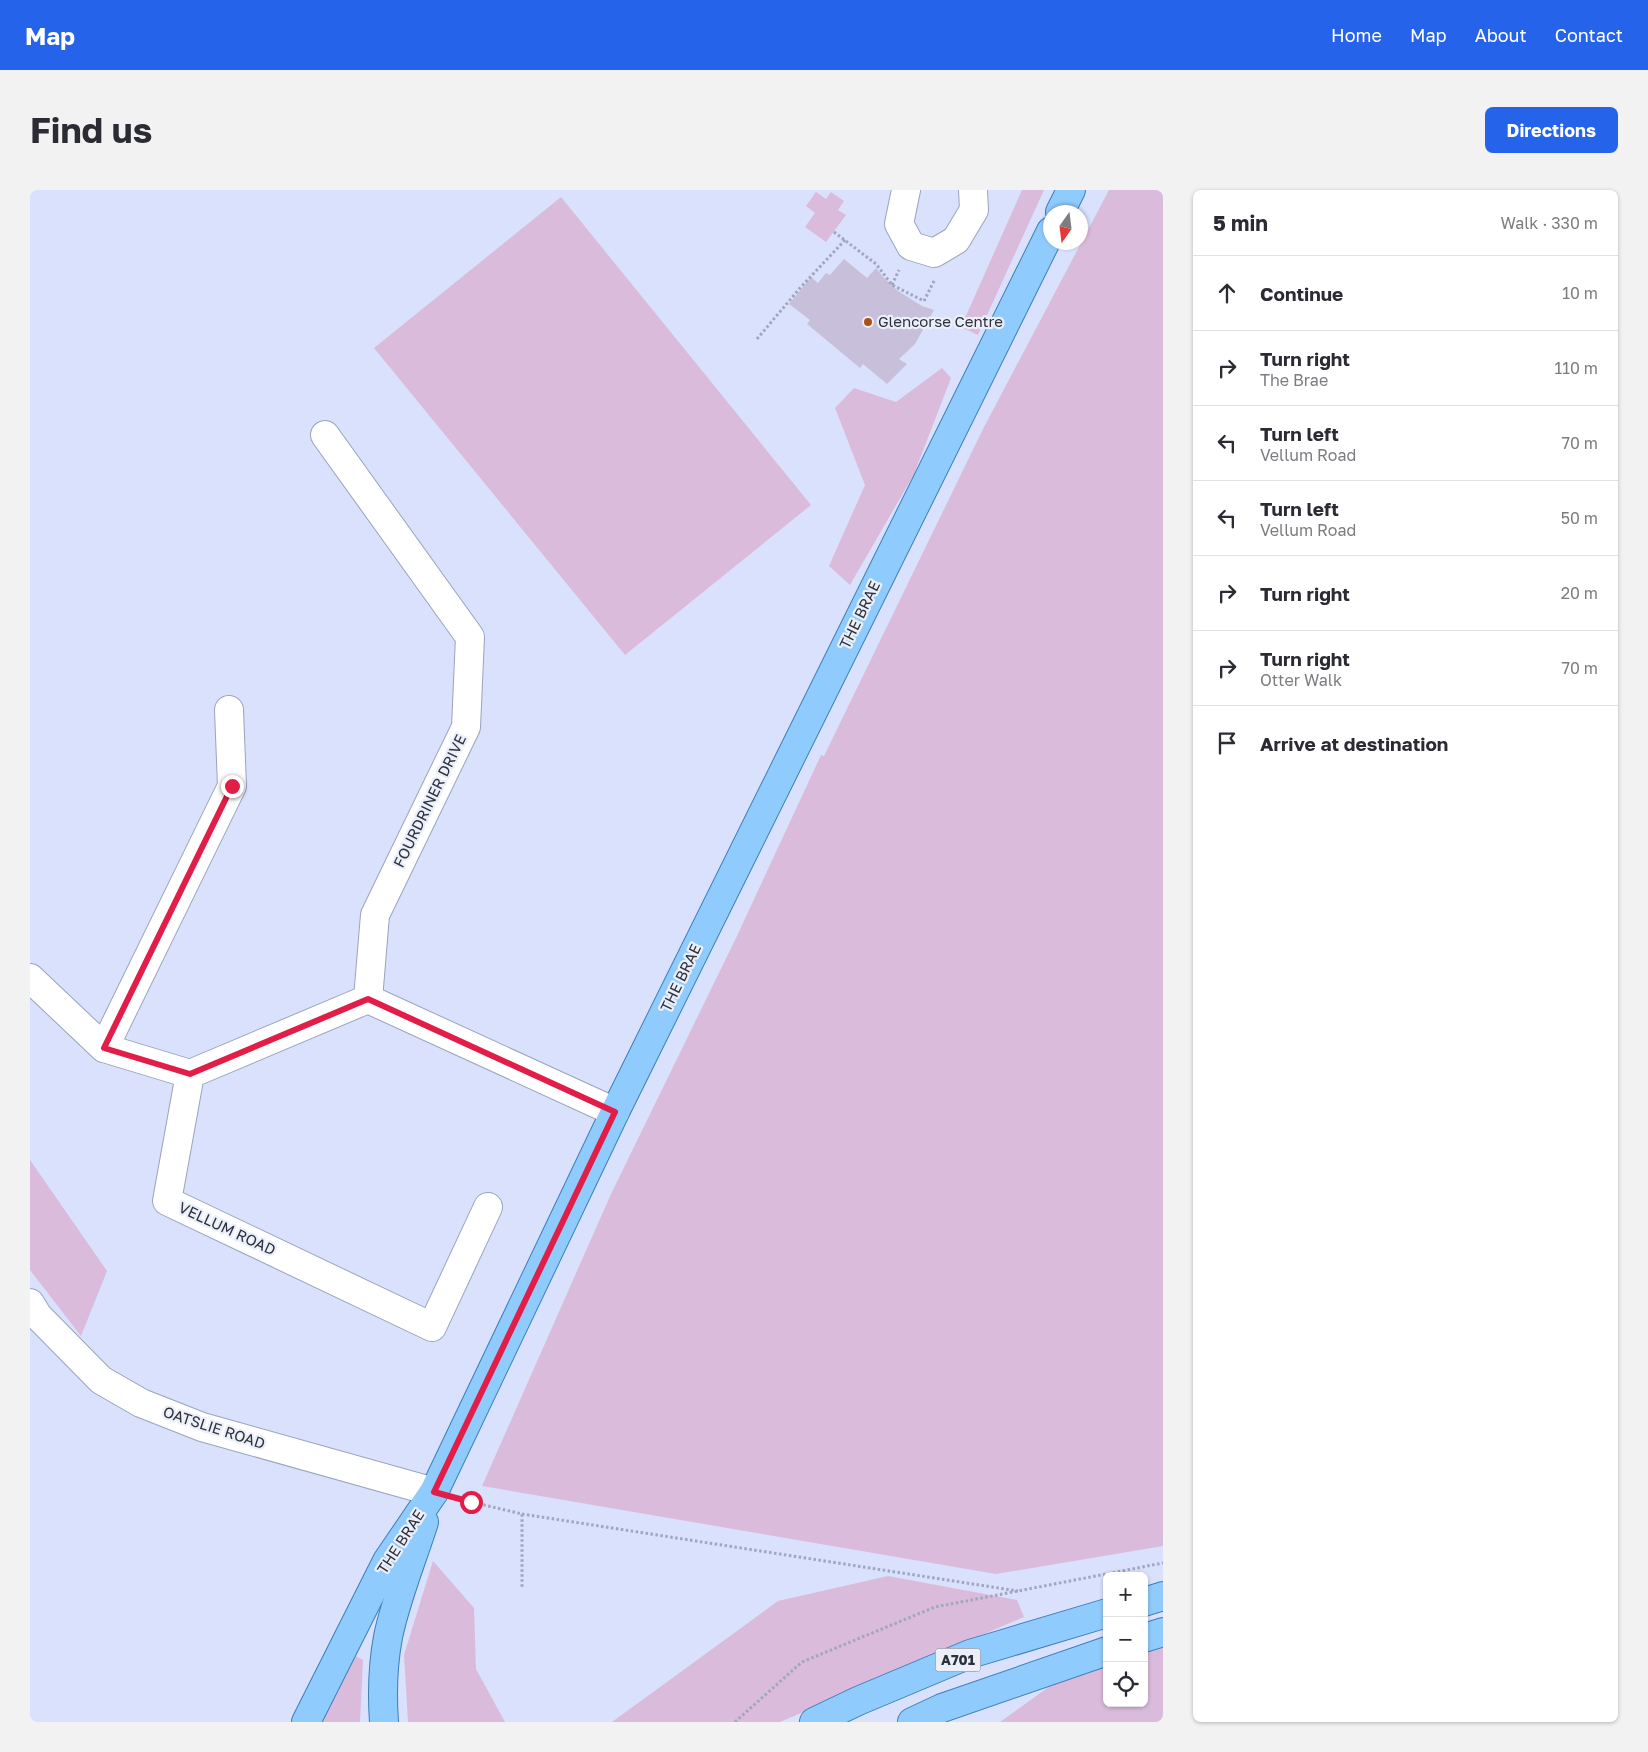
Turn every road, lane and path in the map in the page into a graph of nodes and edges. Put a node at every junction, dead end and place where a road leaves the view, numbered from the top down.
1 (906, 190) edge
2 (973, 190) edge
3 (1071, 190) edge
4 (1064, 205) edge
5 (834, 232) dead end
6 (845, 240) junction
7 (1043, 245) edge
8 (892, 285) dead end
9 (757, 339) dead end
10 (325, 435) dead end
11 (229, 710) dead end
12 (30, 978) edge
13 (368, 999) junction
14 (104, 1048) junction
15 (190, 1074) junction
16 (615, 1112) junction
17 (488, 1207) dead end
18 (30, 1303) edge
19 (434, 1492) junction
20 (522, 1514) junction
21 (1163, 1563) edge
22 (522, 1589) dead end
23 (1018, 1590) junction
24 (1163, 1596) edge
25 (1148, 1601) edge
26 (1103, 1614) edge
27 (1163, 1632) edge
28 (1148, 1637) edge
29 (1103, 1652) edge
30 (306, 1722) edge
31 (384, 1722) edge
32 (735, 1722) edge
33 (814, 1722) edge
34 (912, 1722) edge

1 - 2 street
3 - 4 main road
5 - 6 path
6 - 8 path
6 - 9 path
7 - 16 main road, THE BRAE
10 - 13 street, FOURDRINER DRIVE
11 - 14 street
12 - 14 street
13 - 15 street
13 - 16 street
14 - 15 street
15 - 17 street, VELLUM ROAD
16 - 19 main road, THE BRAE
18 - 19 street, OATSLIE ROAD
19 - 20 path
19 - 30 main road, THE BRAE
19 - 31 main road
20 - 22 path
20 - 23 path
21 - 23 path
23 - 32 path
24 - 25 main road
26 - 33 main road, A701
27 - 28 main road
29 - 34 main road, A701

